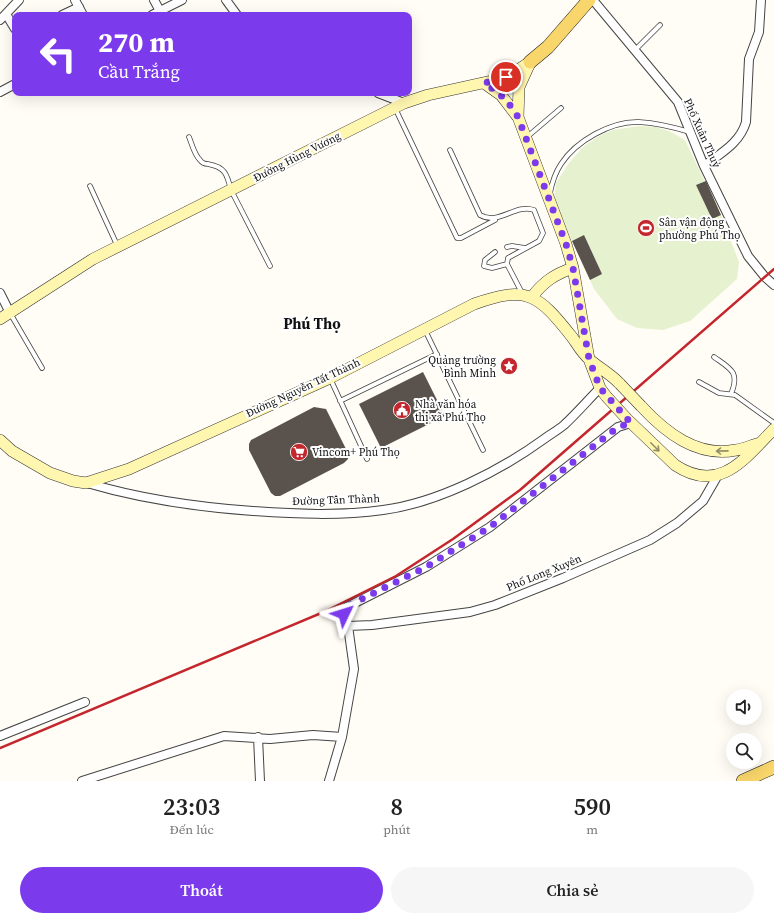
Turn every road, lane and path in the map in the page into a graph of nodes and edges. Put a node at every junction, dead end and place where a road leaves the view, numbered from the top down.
1 (19, 0) edge
2 (154, 0) edge
3 (182, 0) edge
4 (226, 0) edge
5 (589, 0) edge
6 (593, 0) edge
7 (761, 0) edge
8 (77, 3) edge
9 (66, 12) edge
10 (82, 12) edge
11 (156, 12) edge
12 (158, 12) edge
13 (235, 12) edge
14 (6, 14) junction
15 (0, 20) edge
16 (12, 25) edge
17 (660, 25) dead end
18 (635, 50) junction
19 (530, 62) junction
20 (484, 83) junction
21 (12, 86) edge
22 (0, 92) edge
23 (383, 96) edge
24 (400, 106) junction
25 (561, 108) dead end
26 (518, 117) junction
27 (691, 133) junction
28 (189, 137) dead end
29 (525, 138) junction
30 (450, 150) dead end
31 (704, 166) junction
32 (90, 186) dead end
33 (231, 190) junction
34 (548, 197) junction
35 (500, 217) junction
36 (118, 246) junction
37 (507, 247) dead end
38 (525, 248) junction
39 (495, 252) dead end
40 (506, 264) junction
41 (270, 266) dead end
42 (573, 268) junction
43 (774, 285) edge
44 (0, 293) edge
45 (527, 296) junction
46 (5, 316) edge
47 (425, 330) junction
48 (437, 354) junction
49 (714, 357) dead end
50 (589, 359) junction
51 (42, 368) dead end
52 (330, 378) junction
53 (699, 382) dead end
54 (603, 392) junction
55 (731, 394) junction
56 (340, 401) junction
57 (629, 421) junction
58 (774, 423) edge
59 (774, 429) edge
60 (0, 440) edge
61 (760, 443) junction
62 (483, 450) dead end
63 (366, 459) dead end
64 (718, 475) junction
65 (86, 483) junction
66 (348, 626) junction
67 (84, 702) dead end
68 (0, 736) edge
69 (258, 737) junction
70 (342, 737) junction
71 (774, 767) edge
72 (82, 781) edge
73 (260, 781) edge
74 (329, 781) edge
75 (743, 781) edge

1 - 14 street
2 - 11 street
3 - 12 street
4 - 13 street
5 - 19 main road, Đường Hùng Vương
6 - 18 street, Phố Xuân Thuỷ
7 - 31 street
8 - 9 street
8 - 10 street
14 - 15 street
14 - 16 street
17 - 18 lane
18 - 27 street, Phố Xuân Thuỷ
19 - 20 main road, Đường Hùng Vương
19 - 26 main road
20 - 24 main road, Đường Hùng Vương
20 - 26 main road
21 - 22 street
23 - 24 street
24 - 33 main road, Đường Hùng Vương
24 - 35 lane
25 - 29 lane
26 - 29 main road
27 - 31 street, Phố Xuân Thuỷ
27 - 34 lane
28 - 33 lane
29 - 34 main road
30 - 35 lane
31 - 43 street, Phố Xuân Thuỷ
32 - 36 lane
33 - 36 main road, Đường Hùng Vương
33 - 41 lane
34 - 42 main road
35 - 38 lane
36 - 46 main road, Đường Hùng Vương
37 - 38 lane
38 - 40 lane
39 - 40 lane
40 - 45 lane
42 - 45 main road
42 - 50 main road
44 - 46 street
45 - 47 main road, Đường Nguyễn Tất Thành
45 - 50 main road
46 - 51 lane
47 - 48 lane
47 - 52 main road, Đường Nguyễn Tất Thành
48 - 56 lane
48 - 62 lane
49 - 55 lane
50 - 54 main road
61 -> 50 main road, bridge
52 - 56 lane
52 - 65 main road, Đường Nguyễn Tất Thành
53 - 55 lane
54 - 57 main road, bridge
54 - 65 street, Đường Tân Thành
55 - 58 lane
56 - 63 lane
57 -> 64 main road
57 - 66 street
59 - 61 main road
60 - 65 main road
61 - 64 main road
64 - 66 street, Phố Long Xuyên
66 - 70 street
67 - 68 street
69 - 70 street
69 - 72 street
69 - 73 street
70 - 74 street
71 - 75 main road

